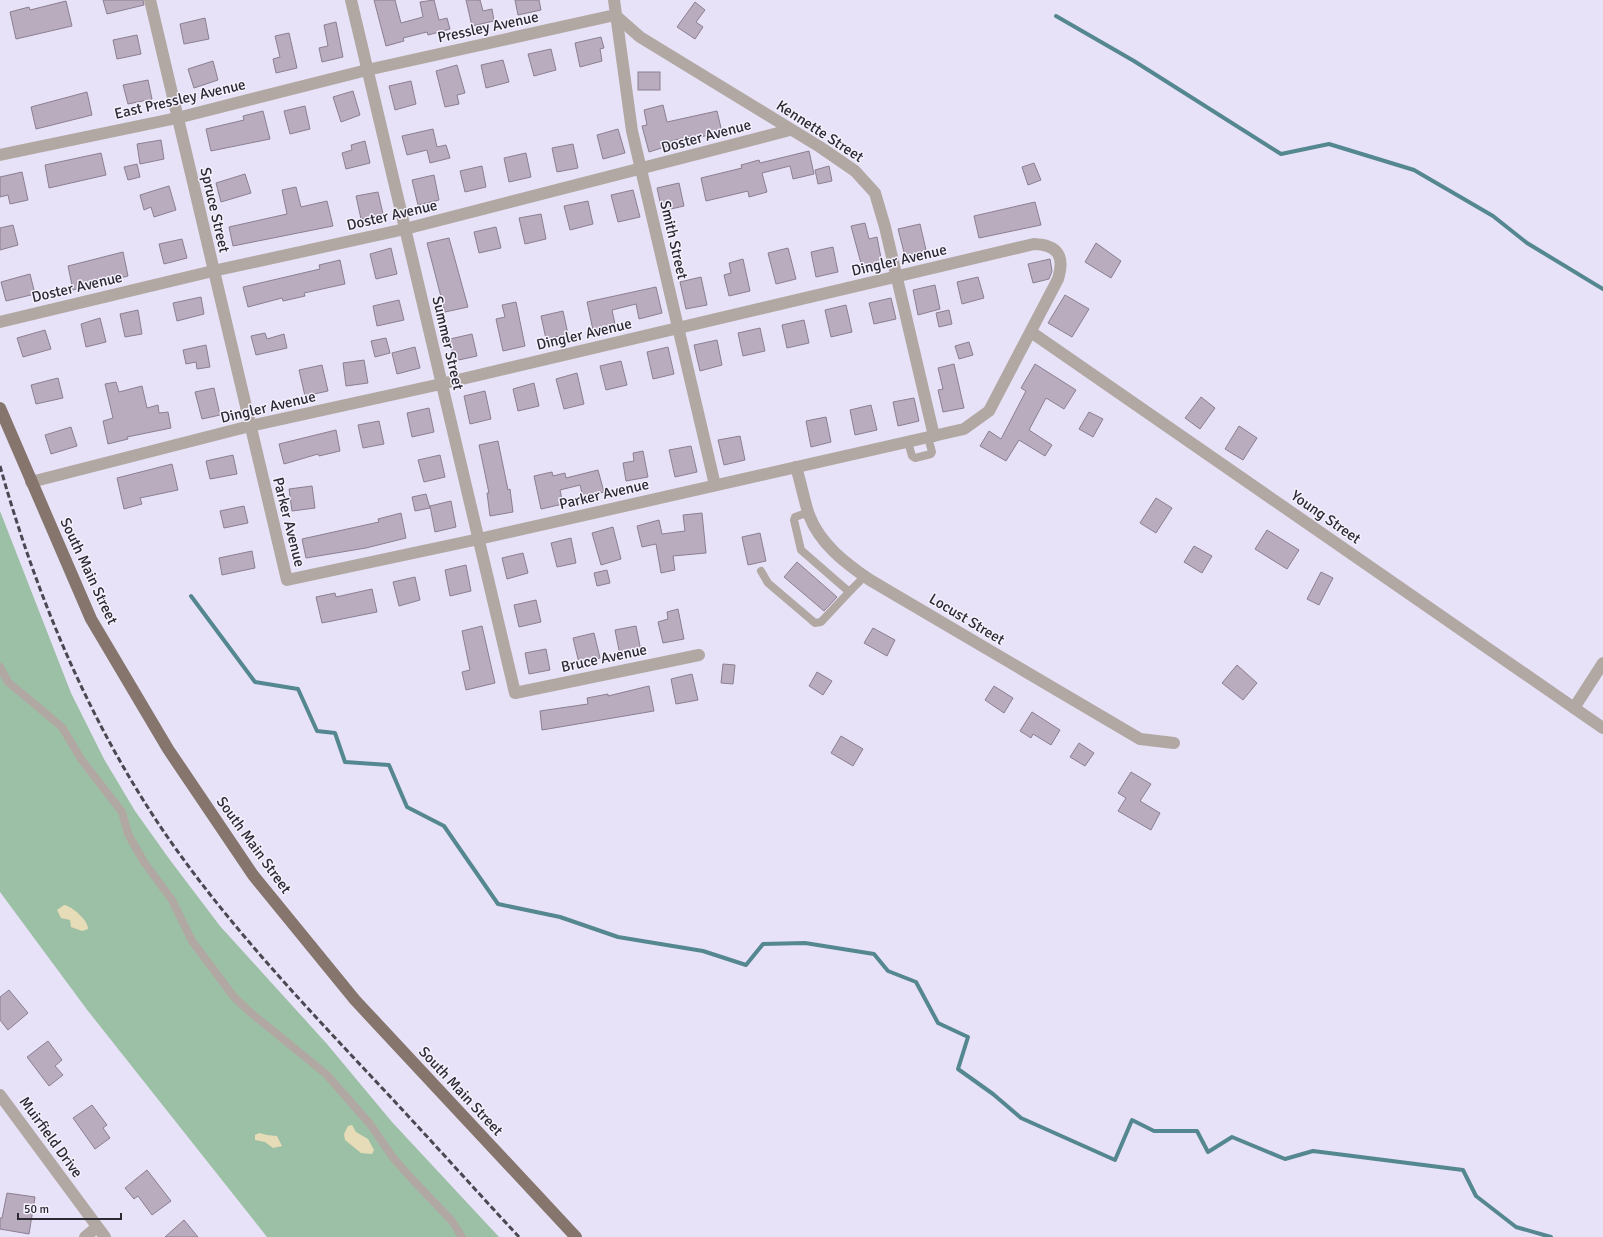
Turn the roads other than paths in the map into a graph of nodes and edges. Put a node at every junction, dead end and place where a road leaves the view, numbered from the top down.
1 (150, 0) edge
2 (351, 0) edge
3 (614, 0) edge
4 (615, 15) junction
5 (367, 70) junction
6 (177, 118) junction
7 (790, 130) junction
8 (0, 155) edge
9 (641, 170) junction
10 (405, 229) junction
11 (213, 271) junction
12 (897, 277) junction
13 (0, 322) edge
14 (678, 328) junction
15 (1031, 332) junction
16 (442, 384) junction
17 (0, 408) edge
18 (250, 426) junction
19 (931, 436) junction
20 (908, 442) junction
21 (796, 467) junction
22 (31, 482) junction
23 (715, 485) junction
24 (809, 512) junction
25 (479, 539) junction
26 (761, 571) dead end
27 (865, 576) junction
28 (851, 590) junction
29 (699, 655) dead end
30 (1603, 663) edge
31 (0, 667) edge
32 (516, 693) joint
33 (1574, 708) junction
34 (1603, 728) edge
35 (1174, 743) dead end
36 (0, 1095) edge
37 (97, 1227) junction
38 (85, 1237) edge
39 (105, 1237) edge
40 (462, 1237) edge
41 (576, 1237) edge

1 - 6 street, Spruce Street
2 - 5 street, Summer Street
3 - 4 street, Smith Street
4 - 5 street, Pressley Avenue
4 - 7 street, Kennette Street
4 - 9 street, Smith Street
5 - 6 street, East Pressley Avenue
5 - 10 street, Summer Street
6 - 8 street, East Pressley Avenue
6 - 11 street, Spruce Street
7 - 9 street, Doster Avenue
7 - 12 street, Kennette Street
9 - 10 street, Doster Avenue
9 - 14 street, Smith Street
10 - 11 street, Doster Avenue
10 - 16 street, Summer Street
11 - 13 street, Doster Avenue
11 - 18 street, Spruce Street
12 - 14 street, Dingler Avenue
12 - 15 street, Dingler Avenue
12 - 19 street, Kennette Street
14 - 16 street, Dingler Avenue
14 - 23 street, Smith Street
15 - 19 street, Parker Avenue
15 - 33 street, Young Street
16 - 18 street, Dingler Avenue
16 - 25 street, Summer Street
17 - 22 main road, South Main Street
18 - 22 street, Dingler Avenue
18 - 25 street, Parker Avenue
19 - 20 street, Parker Avenue
19 - 20 lane
20 - 21 street, Parker Avenue
21 - 23 street, Parker Avenue
21 - 24 street, Locust Street
22 - 41 main road, South Main Street
23 - 25 street, Parker Avenue
24 - 27 street, Locust Street
24 - 28 lane
25 - 32 street, Summer Street
26 - 28 lane
27 - 28 lane
27 - 35 street, Locust Street
29 - 32 street, Bruce Avenue
30 - 33 street
31 - 40 lane
33 - 34 street, Young Street
36 - 37 street, Muirfield Drive
37 - 38 street
37 - 39 street, Muirfield Drive

